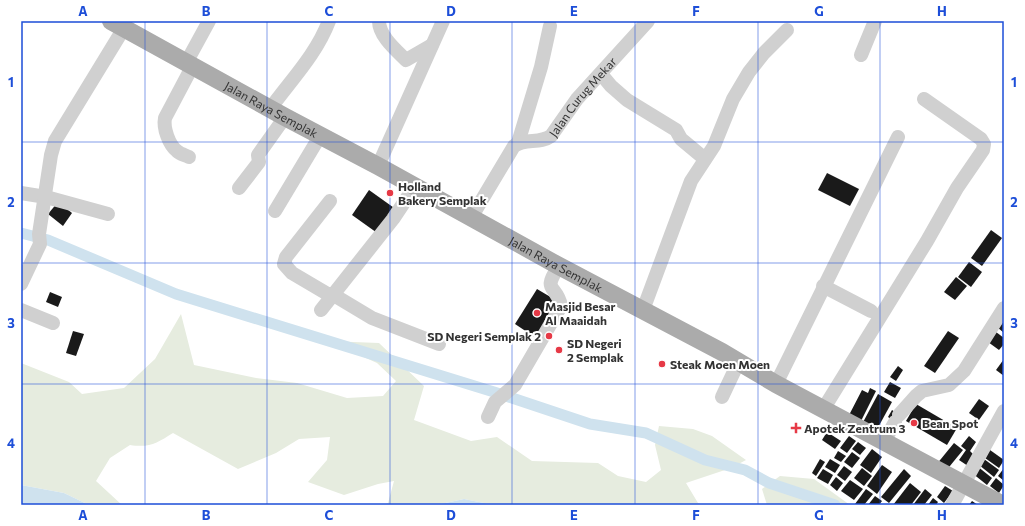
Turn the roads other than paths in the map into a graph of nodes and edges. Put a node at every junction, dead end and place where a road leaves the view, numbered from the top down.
1 (209, 21) edge
2 (329, 21) edge
3 (379, 21) edge
4 (443, 21) edge
5 (648, 21) edge
6 (875, 21) edge
7 (117, 24) edge
8 (550, 26) dead end
9 (787, 30) dead end
10 (432, 45) junction
11 (860, 54) dead end
12 (189, 65) junction
13 (601, 74) junction
14 (924, 99) dead end
15 (277, 113) junction
16 (320, 136) junction
17 (898, 137) dead end
18 (518, 143) junction
19 (189, 157) dead end
20 (705, 159) junction
21 (378, 166) junction
22 (415, 186) junction
23 (239, 188) dead end
24 (21, 193) edge
25 (46, 197) junction
26 (330, 201) dead end
27 (275, 211) dead end
28 (108, 214) dead end
29 (471, 218) junction
30 (559, 266) junction
31 (21, 284) edge
32 (823, 286) junction
33 (332, 295) junction
34 (1004, 308) edge
35 (21, 310) edge
36 (321, 310) dead end
37 (643, 310) junction
38 (871, 311) dead end
39 (53, 323) dead end
40 (439, 344) dead end
41 (739, 361) junction
42 (776, 384) junction
43 (722, 397) dead end
44 (824, 408) junction
45 (1004, 412) edge
46 (488, 417) dead end
47 (884, 442) junction
48 (964, 484) junction
49 (1003, 503) edge
50 (952, 505) edge

1 - 12 street
2 - 15 street
3 - 10 street
4 - 10 street
5 - 13 street, Jalan Curug Mekar
6 - 11 street
7 - 12 main road, Jalan Raya Semplak
7 - 25 street
8 - 18 street
9 - 20 street
10 - 21 street
12 - 15 main road, Jalan Raya Semplak
12 - 19 street
13 - 18 street, Jalan Curug Mekar
13 - 20 street
14 - 44 street
15 - 16 main road, Jalan Raya Semplak
15 - 23 street
16 - 21 main road, Jalan Raya Semplak
16 - 27 street
17 - 32 street
18 - 29 street
20 - 37 street
21 - 22 main road, Jalan Raya Semplak
22 - 29 main road, Jalan Raya Semplak
22 - 33 street
24 - 25 street
25 - 28 street
25 - 31 street
26 - 33 street
29 - 30 main road, Jalan Raya Semplak
30 - 37 main road, Jalan Raya Semplak
30 - 46 street
32 - 38 street
32 - 42 street
33 - 36 street
33 - 40 street
34 - 47 street
35 - 39 street
37 - 41 main road, Jalan Raya Semplak
41 - 42 main road, Jalan Raya Semplak
41 - 43 street
42 - 44 main road, Jalan Raya Semplak
44 - 47 main road, Jalan Raya Semplak
45 - 48 street
47 - 48 main road, Jalan Raya Semplak
48 - 49 main road, Jalan Raya Semplak
48 - 50 street

